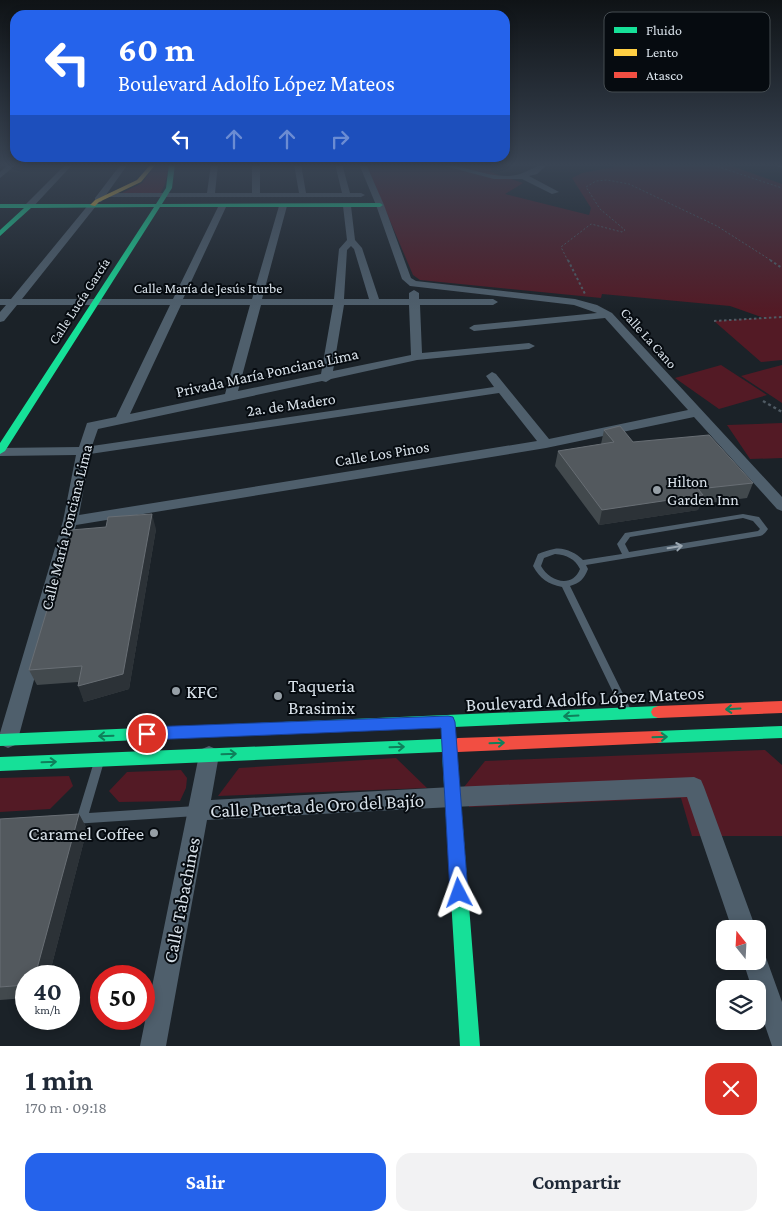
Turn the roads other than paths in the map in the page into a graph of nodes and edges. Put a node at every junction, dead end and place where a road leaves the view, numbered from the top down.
1 (21, 213) edge
2 (87, 213) edge
3 (153, 213) edge
4 (219, 213) edge
5 (281, 213) edge
6 (348, 213) edge
7 (383, 213) edge
8 (2, 230) edge
9 (351, 240) junction
10 (413, 284) junction
11 (0, 302) edge
12 (15, 302) junction
13 (97, 302) junction
14 (176, 302) junction
15 (256, 302) junction
16 (339, 302) junction
17 (375, 302) junction
18 (415, 302) junction
19 (508, 302) dead end
20 (608, 315) junction
21 (0, 319) edge
22 (474, 328) dead end
23 (529, 346) dead end
24 (417, 357) junction
25 (492, 376) dead end
26 (326, 378) junction
27 (502, 389) junction
28 (230, 397) junction
29 (697, 412) junction
30 (122, 418) junction
31 (546, 444) junction
32 (84, 451) junction
33 (0, 452) edge
34 (782, 506) edge
35 (70, 521) junction
36 (627, 555) junction
37 (582, 563) junction
38 (565, 584) junction
39 (782, 707) edge
40 (628, 714) junction
41 (448, 722) junction
42 (782, 732) edge
43 (4, 740) edge
44 (449, 745) junction
45 (209, 755) junction
46 (99, 759) junction
47 (0, 764) edge
48 (452, 797) junction
49 (198, 811) junction
50 (82, 818) junction
51 (64, 819) edge
52 (741, 920) edge
53 (758, 970) edge
54 (782, 1040) edge
55 (153, 1046) edge
56 (470, 1046) edge

1 - 8 street
2 - 12 street
3 - 13 street, Calle Lucía García
4 - 14 street
5 - 15 street
6 - 9 street
7 - 10 street
9 - 16 street
9 - 17 street
10 - 18 street
10 - 20 street, Calle La Cano
11 - 12 street, Calle María de Jesús Iturbe
12 - 13 street, Calle María de Jesús Iturbe
12 - 21 street
13 - 14 street, Calle María de Jesús Iturbe
13 - 33 street, Calle Lucía García
14 - 15 street, Calle María de Jesús Iturbe
14 - 30 street
15 - 16 street, Calle María de Jesús Iturbe
15 - 28 street
16 - 17 street, Calle María de Jesús Iturbe
16 - 26 street
17 - 18 street, Calle María de Jesús Iturbe
18 - 19 street, Calle María de Jesús Iturbe
18 - 24 street
20 - 22 street
20 - 29 street, Calle La Cano
23 - 24 street, Privada María Ponciana Lima
24 - 26 street, Privada María Ponciana Lima
25 - 27 street
26 - 28 street, Privada María Ponciana Lima
27 - 31 street
27 - 32 street, 2a. de Madero
28 - 30 street, Privada María Ponciana Lima
29 - 31 street, Calle Los Pinos
29 - 34 street, Calle La Cano
30 - 32 street, Calle María Ponciana Lima
31 - 35 street, Calle Los Pinos
32 - 33 street, 2a. de Madero
32 - 35 street, Calle María Ponciana Lima
35 - 43 street, Calle María Ponciana Lima
36 -> 36 lane
36 - 37 lane
37 - 38 lane
37 - 38 lane
38 - 40 lane
39 -> 40 street, Boulevard Adolfo López Mateos
40 -> 41 street, Boulevard Adolfo López Mateos
41 -> 43 street, Boulevard Adolfo López Mateos
41 - 44 street
44 -> 42 street
45 -> 44 street
44 - 48 street
45 - 46 street
45 - 49 street, Calle Tabachines
47 -> 46 street
46 - 50 lane
48 - 49 street, Calle Puerta de Oro del Bajío
48 - 52 street, Calle Puerta de Oro del Bajío
48 - 56 street
49 - 50 lane, Calle Puerta de Oro del Bajío
49 - 55 street, Calle Tabachines
50 - 51 lane, Calle Puerta de Oro del Bajío
53 - 54 street

